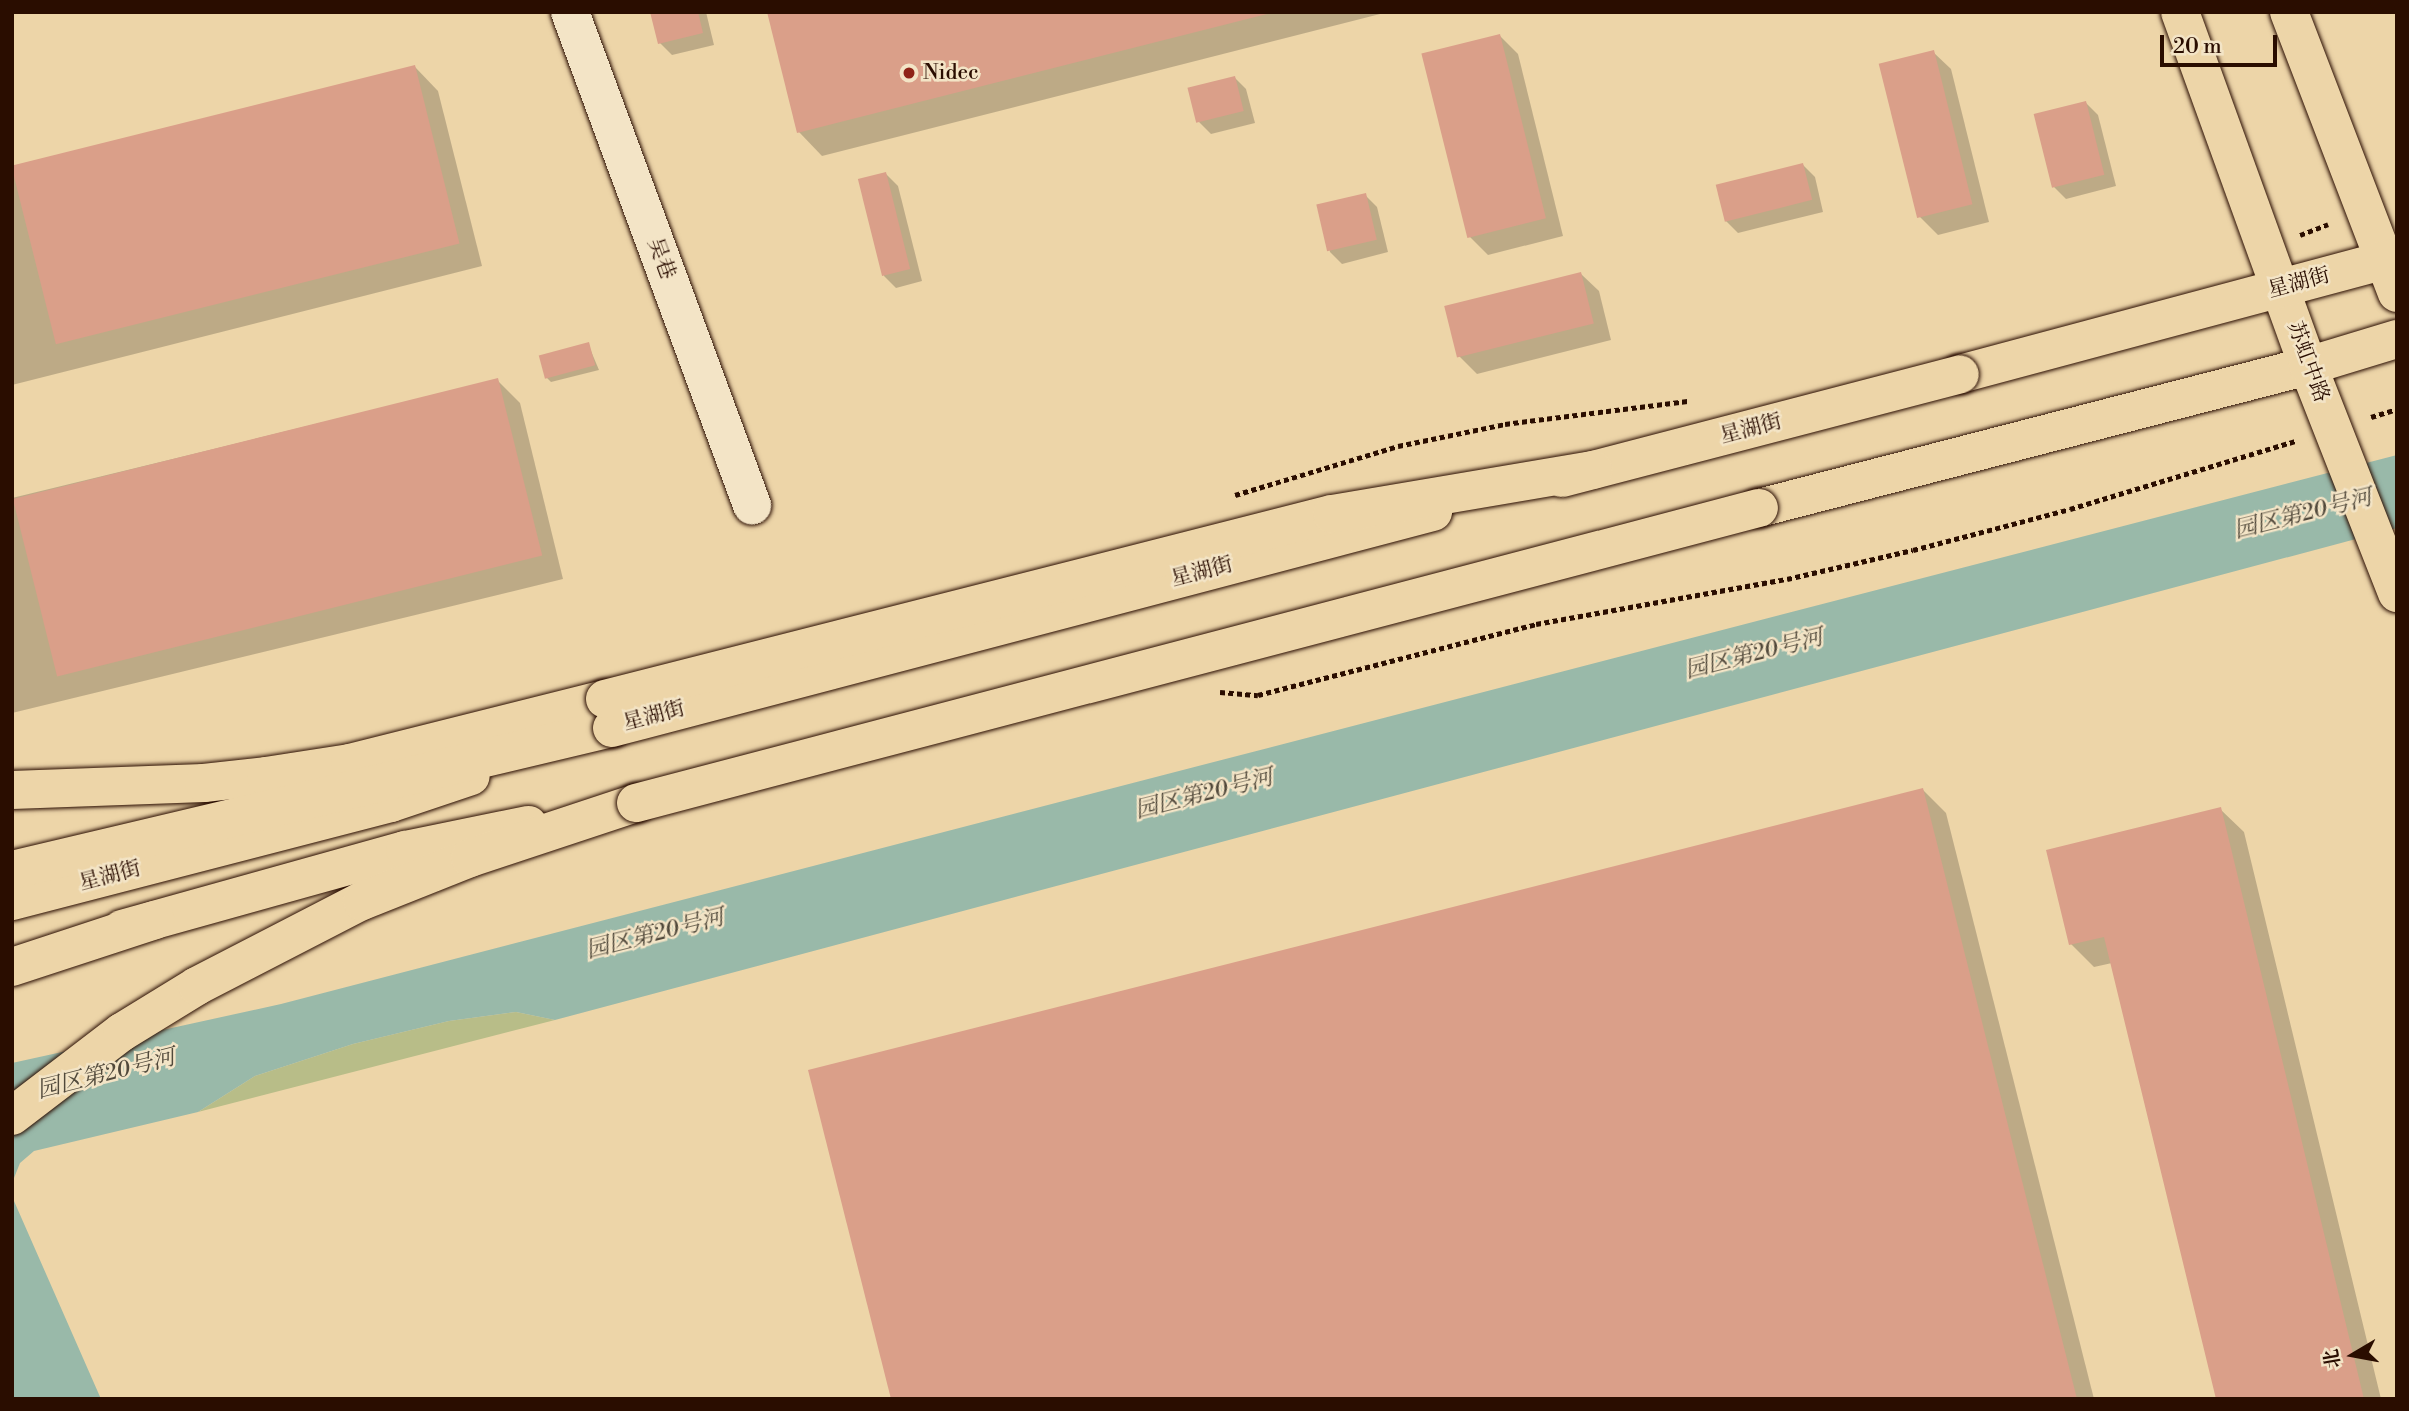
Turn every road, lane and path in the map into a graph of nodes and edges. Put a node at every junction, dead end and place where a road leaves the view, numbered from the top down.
1 (570, 12) edge
2 (2180, 12) edge
3 (2289, 12) edge
4 (2364, 209) junction
5 (2268, 249) junction
6 (2393, 270) edge
7 (2282, 287) junction
8 (2397, 338) edge
9 (2308, 366) junction
10 (1697, 399) dead end
11 (2397, 409) edge
12 (2338, 443) junction
13 (1593, 470) junction
14 (1228, 497) dead end
15 (752, 505) dead end
16 (2397, 593) edge
17 (1209, 691) dead end
18 (612, 727) junction
19 (12, 790) edge
20 (636, 803) junction
21 (12, 870) edge
22 (12, 901) edge
23 (155, 919) junction
24 (12, 960) edge
25 (12, 967) edge
26 (12, 1116) edge

1 - 15 street, 吴巷
2 - 5 main road, 苏虹中路
3 - 4 main road
4 - 5 path
4 - 6 main road
5 - 7 main road, 苏虹中路
6 - 7 main road, 星湖街
7 - 9 main road, 苏虹中路
7 - 13 main road, 星湖街, bridge
8 - 9 main road
9 - 12 main road, 苏虹中路
9 - 20 main road, bridge
10 - 14 path
11 - 12 path
12 - 16 main road, 苏虹中路
12 - 17 path
13 - 18 main road, 星湖街, bridge
13 - 19 main road, bridge
18 - 21 main road
18 - 22 main road, 星湖街
20 - 23 main road
20 - 26 main road
23 - 24 main road
23 - 25 main road

